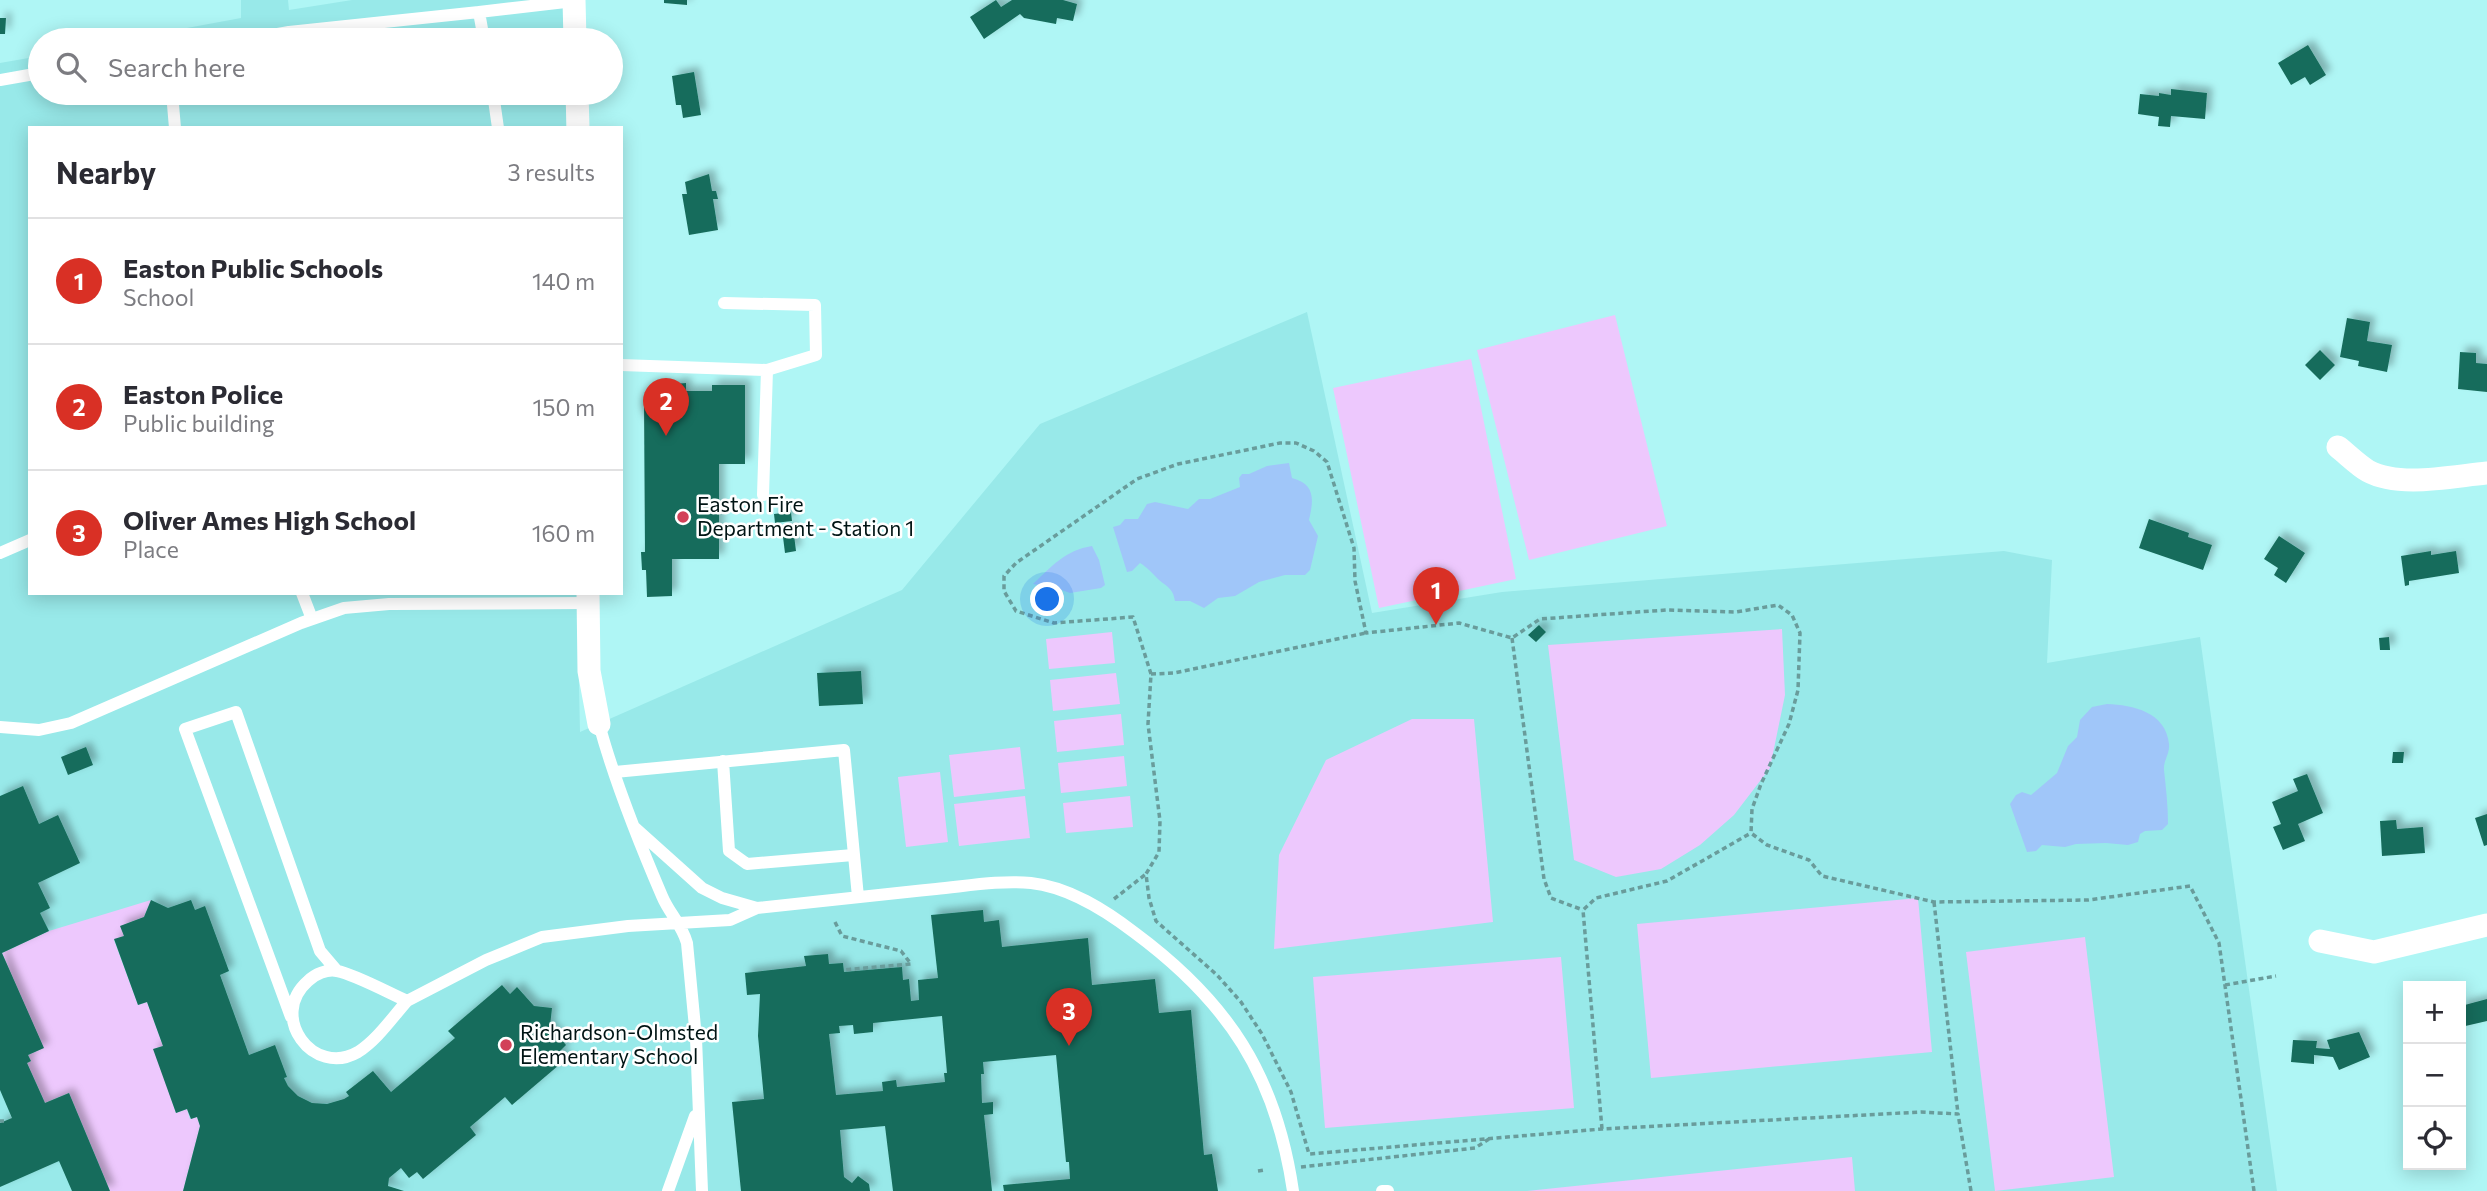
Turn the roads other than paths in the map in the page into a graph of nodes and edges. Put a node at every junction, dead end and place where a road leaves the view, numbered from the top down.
1 (574, 0) edge
2 (480, 12) junction
3 (327, 28) edge
4 (482, 28) edge
5 (575, 28) edge
6 (28, 76) edge
7 (0, 80) edge
8 (173, 105) edge
9 (495, 105) edge
10 (577, 105) edge
11 (175, 126) edge
12 (498, 126) edge
13 (578, 126) edge
14 (724, 303) dead end
15 (623, 365) edge
16 (767, 370) junction
17 (2338, 447) dead end
18 (2487, 473) edge
19 (763, 495) dead end
20 (28, 541) edge
21 (0, 553) edge
22 (303, 595) edge
23 (517, 598) edge
24 (588, 598) edge
25 (389, 599) edge
26 (312, 619) junction
27 (600, 724) joint
28 (0, 727) edge
29 (723, 761) junction
30 (615, 772) junction
31 (634, 827) junction
32 (853, 855) junction
33 (858, 897) junction
34 (757, 908) junction
35 (678, 923) junction
36 (2487, 925) edge
37 (2319, 941) dead end
38 (337, 971) junction
39 (407, 1001) junction
40 (293, 1024) junction
41 (698, 1106) junction
42 (668, 1191) edge
43 (702, 1191) edge
44 (1293, 1191) edge
45 (1382, 1191) edge
46 (1388, 1191) edge

1 - 2 lane
1 - 5 street
2 - 3 lane
2 - 4 lane
6 - 7 lane
8 - 11 lane
9 - 12 lane
10 - 13 street
14 - 16 lane
15 - 16 lane
16 - 19 lane
17 - 18 street
20 - 21 lane
22 - 26 lane
23 - 24 lane
23 - 25 lane
24 - 27 street
25 - 26 lane
26 - 28 lane
27 - 30 lane
29 - 30 lane
29 - 32 lane
29 - 32 lane
30 - 31 lane
31 - 34 lane
31 - 35 lane
32 - 33 lane
33 - 34 lane
33 - 44 lane
34 - 35 lane
35 - 39 lane
35 - 41 lane
36 - 37 street
38 - 39 lane
38 - 40 lane
38 - 40 lane
39 - 40 lane
41 - 42 lane
41 - 43 lane
45 - 46 lane

